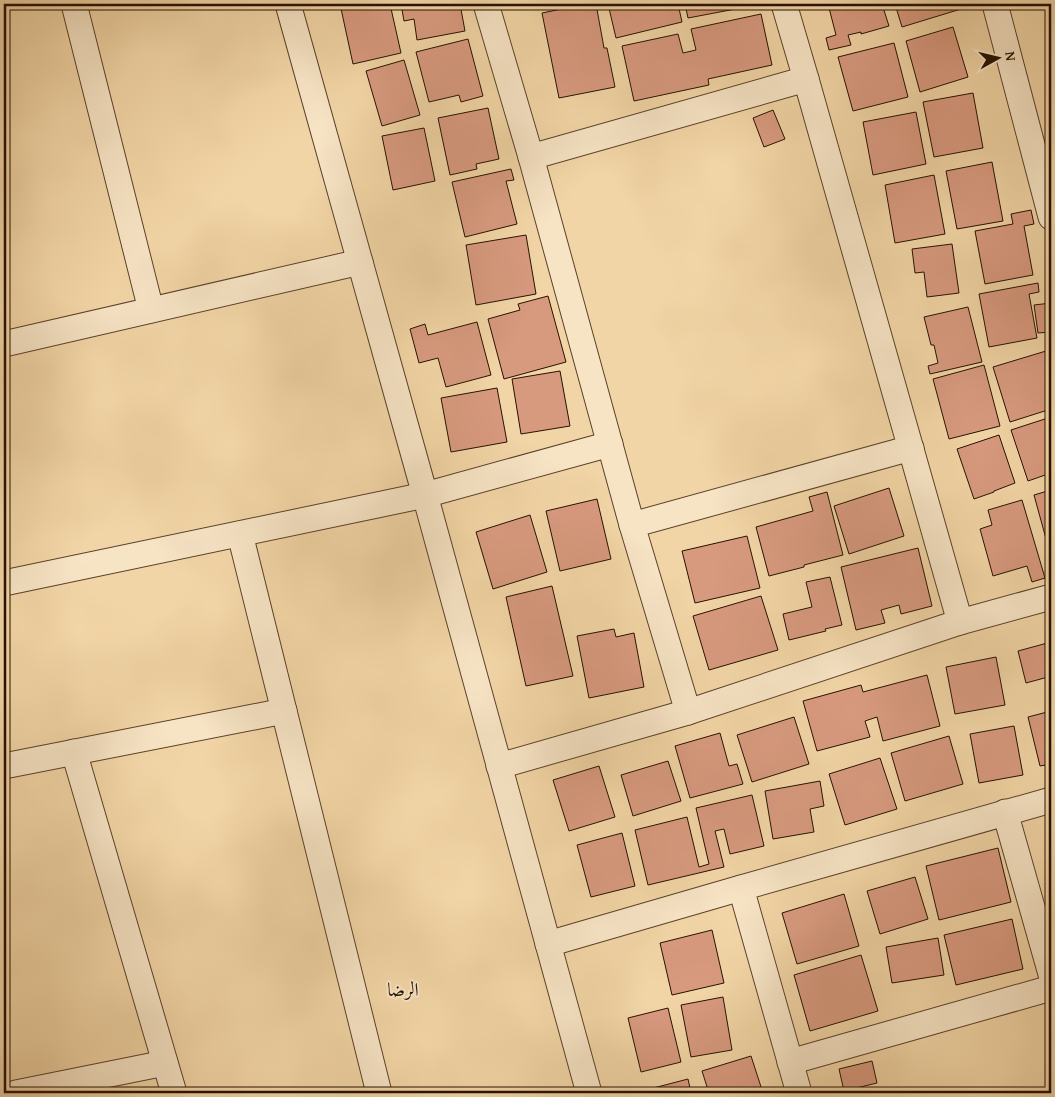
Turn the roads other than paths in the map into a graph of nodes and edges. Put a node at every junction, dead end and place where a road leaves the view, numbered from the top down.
1 (74, 4) edge
2 (288, 4) edge
3 (486, 4) edge
4 (784, 4) edge
5 (995, 4) edge
6 (806, 79) junction
7 (531, 157) junction
8 (1051, 217) edge
9 (360, 262) junction
10 (151, 310) junction
11 (4, 344) edge
12 (610, 444) junction
13 (911, 448) junction
14 (425, 495) junction
15 (632, 525) junction
16 (240, 534) junction
17 (4, 583) edge
18 (1051, 596) edge
19 (960, 622) junction
20 (284, 711) junction
21 (688, 712) junction
22 (74, 752) junction
23 (4, 766) edge
24 (499, 766) junction
25 (1051, 800) edge
26 (1005, 812) junction
27 (741, 888) junction
28 (548, 944) junction
29 (1051, 974) edge
30 (1051, 988) edge
31 (790, 1062) junction
32 (165, 1063) junction
33 (16, 1093) edge
34 (174, 1093) edge
35 (379, 1093) edge
36 (589, 1093) edge
37 (799, 1093) edge

1 - 10 street
2 - 9 street
3 - 7 street
4 - 6 street
5 - 8 street
6 - 7 street
6 - 13 street
7 - 12 street
9 - 10 street
9 - 14 street
10 - 11 street
12 - 14 street
12 - 15 street
13 - 15 street
13 - 19 street
14 - 16 street
14 - 24 street
15 - 21 street
16 - 17 street
16 - 20 street
18 - 19 street
19 - 21 street
20 - 22 street
20 - 35 street
21 - 24 street
22 - 23 street
22 - 32 street
24 - 28 street
25 - 26 street
26 - 27 street
26 - 29 street
27 - 28 street
27 - 31 street
28 - 36 street
30 - 31 street
31 - 37 street
32 - 33 street
32 - 34 street

